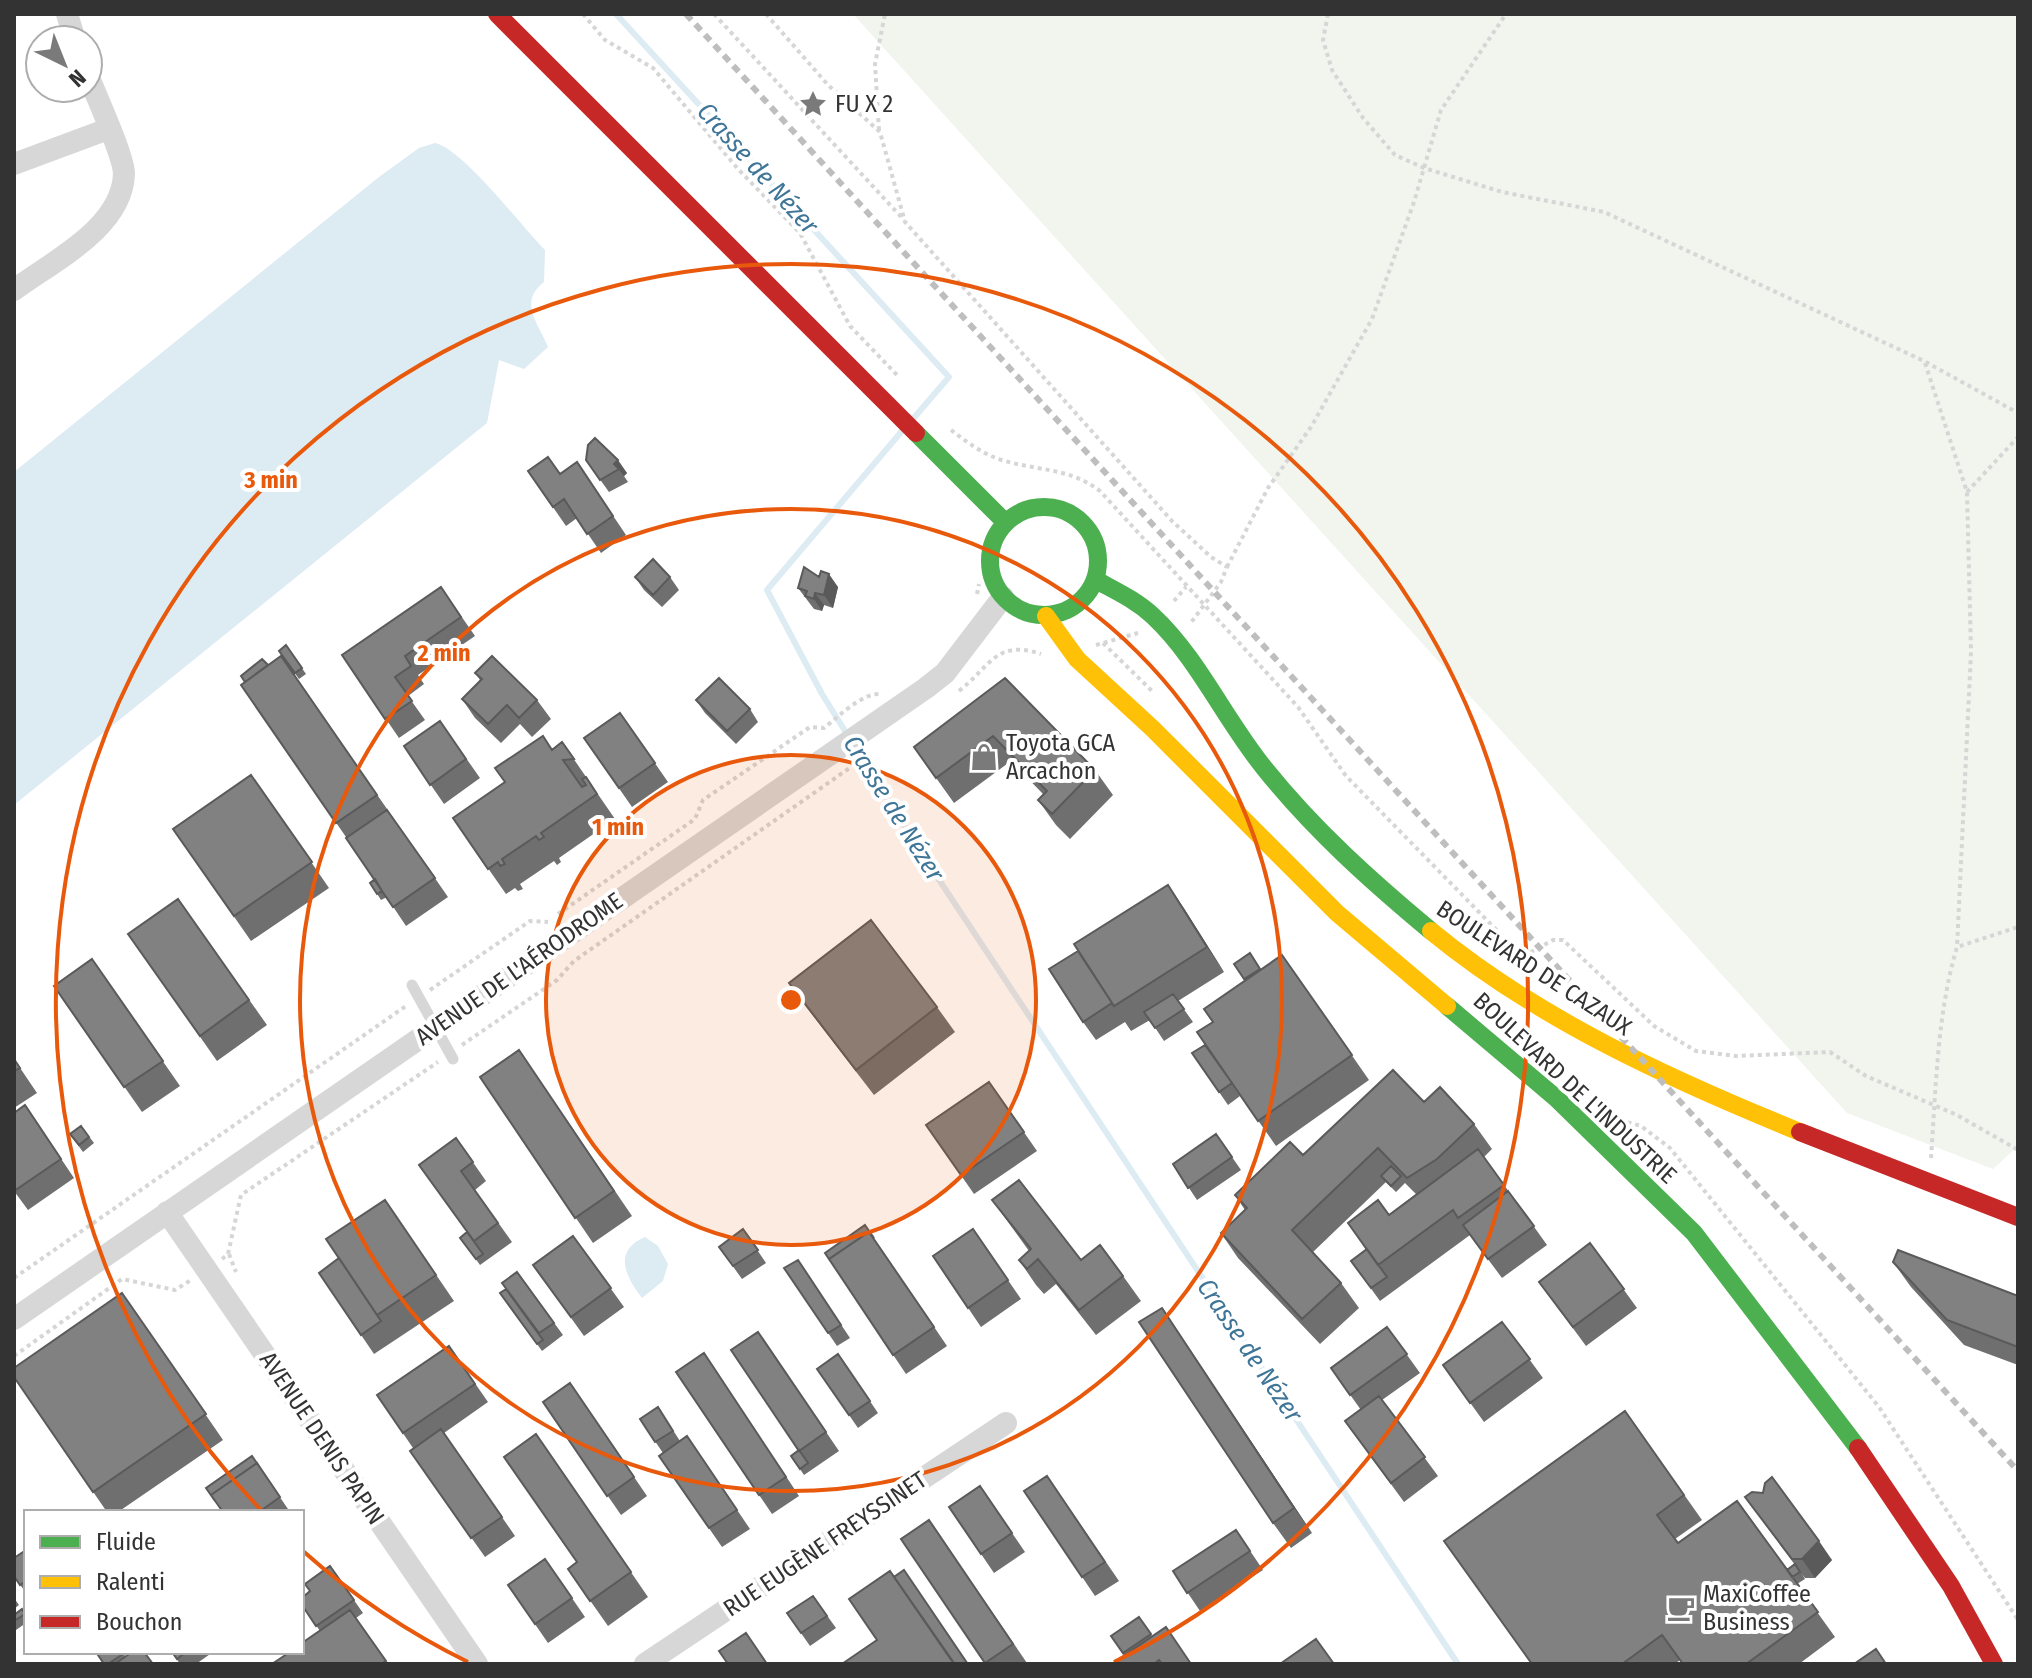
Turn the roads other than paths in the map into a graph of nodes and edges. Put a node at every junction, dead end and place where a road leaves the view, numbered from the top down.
1 (497, 14) edge
2 (99, 104) edge
3 (108, 129) junction
4 (14, 164) edge
5 (14, 290) edge
6 (1006, 523) junction
7 (1096, 580) junction
8 (1003, 597) junction
9 (1046, 616) junction
10 (412, 985) dead end
11 (434, 1028) junction
12 (451, 1057) road end
13 (167, 1212) junction
14 (2018, 1217) edge
15 (14, 1319) edge
16 (1006, 1423) dead end
17 (477, 1664) edge
18 (645, 1664) edge
19 (1994, 1664) edge

1 - 6 main road
2 - 3 street
3 - 4 street
3 - 5 street
6 - 7 main road
6 - 8 main road
7 - 9 main road
7 - 14 main road, BOULEVARD DE CAZAUX
8 - 9 main road
8 - 11 street, AVENUE DE L'AÉRODROME
9 - 19 main road, BOULEVARD DE L'INDUSTRIE
10 - 11 lane
11 - 12 lane
11 - 13 street, AVENUE DE L'AÉRODROME
13 - 15 street, AVENUE DE L'AÉRODROME
13 - 17 street, AVENUE DENIS PAPIN
16 - 18 street, RUE EUGÈNE FREYSSINET

